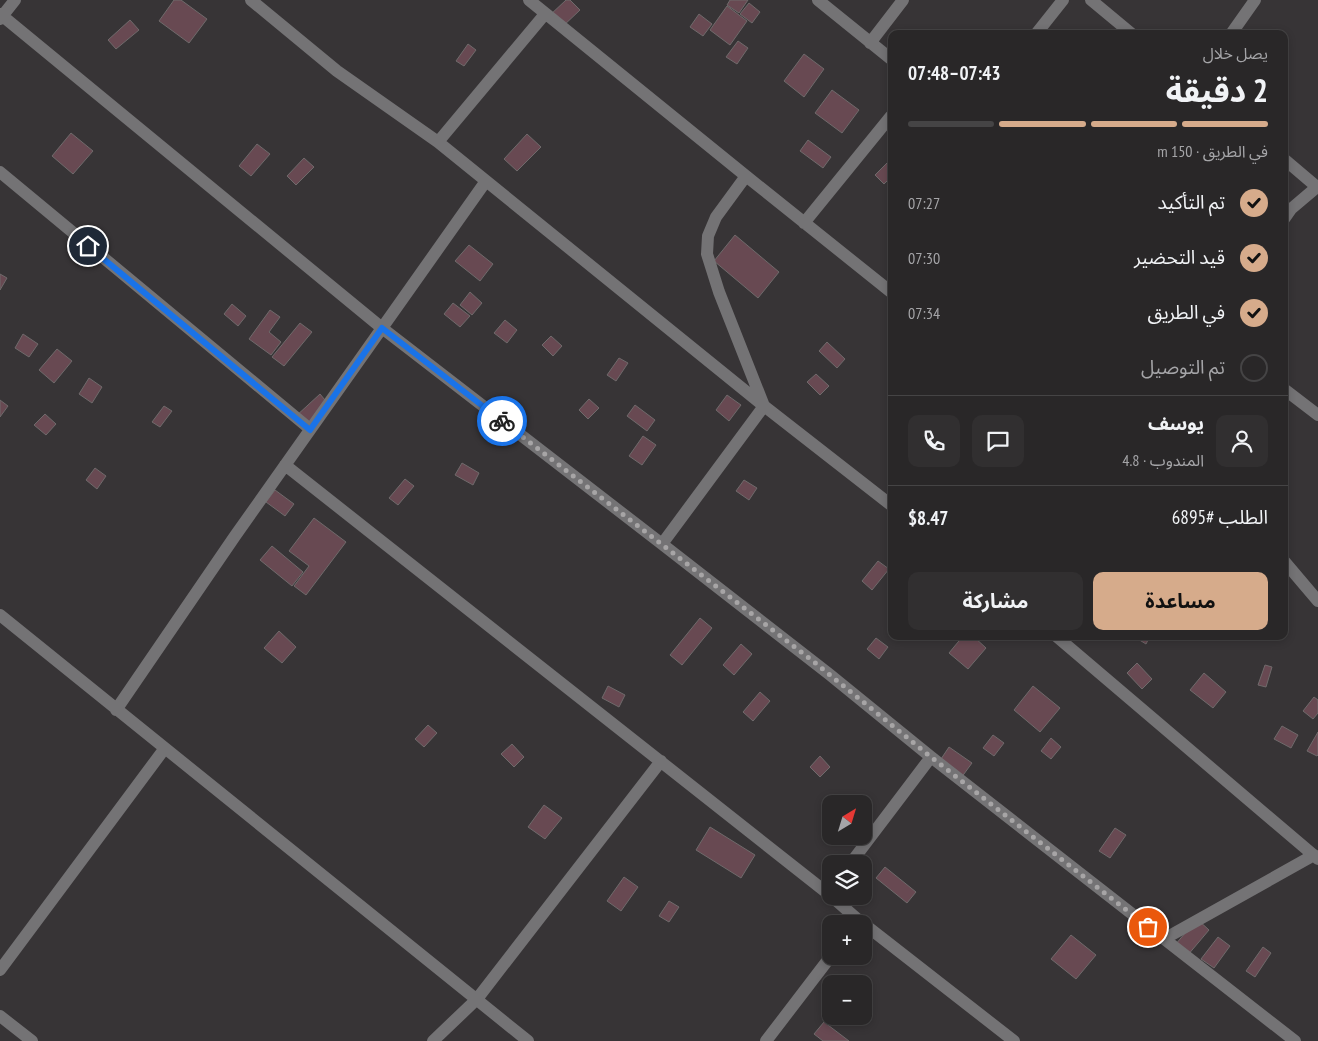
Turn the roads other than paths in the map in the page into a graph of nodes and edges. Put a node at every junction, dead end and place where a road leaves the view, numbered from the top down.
1 (15, 0) edge
2 (251, 0) edge
3 (528, 0) edge
4 (818, 0) edge
5 (903, 0) edge
6 (1063, 0) edge
7 (1091, 0) edge
8 (1255, 0) edge
9 (545, 14) junction
10 (1, 17) edge
11 (1039, 30) edge
12 (1127, 30) edge
13 (1234, 30) edge
14 (870, 43) junction
15 (888, 57) edge
16 (888, 120) edge
17 (438, 142) junction
18 (1288, 162) edge
19 (0, 172) edge
20 (746, 176) junction
21 (486, 181) junction
22 (1318, 187) edge
23 (1288, 214) edge
24 (804, 223) junction
25 (888, 290) edge
26 (382, 328) junction
27 (1288, 392) edge
28 (764, 406) junction
29 (1318, 415) edge
30 (310, 430) junction
31 (285, 465) junction
32 (888, 502) edge
33 (662, 544) junction
34 (1288, 565) edge
35 (1318, 601) edge
36 (0, 615) edge
37 (1061, 640) edge
38 (116, 710) junction
39 (165, 748) junction
40 (931, 757) junction
41 (661, 761) junction
42 (857, 855) edge
43 (1316, 857) edge
44 (822, 887) edge
45 (842, 905) edge
46 (852, 915) edge
47 (872, 932) edge
48 (1164, 939) junction
49 (824, 965) edge
50 (0, 970) edge
51 (477, 999) junction
52 (0, 1016) edge
53 (27, 1039) edge
54 (433, 1041) edge
55 (528, 1041) edge
56 (766, 1041) edge
57 (1014, 1041) edge
58 (1295, 1041) edge

1 - 10 street
2 - 17 street
3 - 9 street
4 - 14 street
5 - 14 street
6 - 11 street
7 - 12 street
8 - 13 street
9 - 17 street
9 - 20 street
10 - 26 street
14 - 15 street
16 - 24 street
17 - 21 street
18 - 22 street
19 - 30 street
20 - 24 street
20 - 28 street
21 - 26 street
21 - 28 street
22 - 23 street
24 - 25 street
26 - 30 street
26 - 33 street
27 - 29 street
28 - 32 street
28 - 33 street
30 - 31 street
31 - 38 street
31 - 41 street
33 - 40 street
34 - 35 street
36 - 38 street
37 - 43 street
38 - 39 street
39 - 50 street
39 - 51 street
40 - 42 street
40 - 48 street
41 - 44 street
41 - 51 street
43 - 48 street
45 - 46 street
47 - 57 street
48 - 58 street
49 - 56 street
51 - 54 street
51 - 55 street
52 - 53 street

